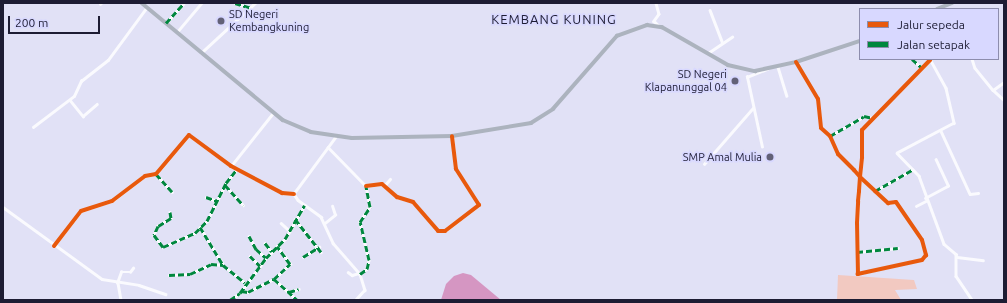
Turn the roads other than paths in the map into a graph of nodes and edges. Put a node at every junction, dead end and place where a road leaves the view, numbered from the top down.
1 (142, 3) edge
2 (184, 3) edge
3 (201, 3) edge
4 (235, 3) edge
5 (255, 3) edge
6 (656, 3) edge
7 (952, 3) edge
8 (147, 7) junction
9 (251, 8) junction
10 (940, 8) edge
11 (710, 10) dead end
12 (166, 23) junction
13 (658, 25) junction
14 (177, 32) junction
15 (732, 37) dead end
16 (722, 41) junction
17 (859, 41) edge
18 (201, 53) junction
19 (708, 53) junction
20 (913, 60) edge
21 (930, 60) edge
22 (972, 60) edge
23 (796, 62) junction
24 (778, 67) junction
25 (922, 68) junction
26 (767, 69) junction
27 (1004, 82) edge
28 (993, 90) junction
29 (788, 96) dead end
30 (70, 100) junction
31 (1004, 100) edge
32 (97, 104) dead end
33 (754, 108) junction
34 (273, 113) junction
35 (873, 118) junction
36 (33, 126) dead end
37 (941, 131) junction
38 (452, 136) junction
39 (830, 136) junction
40 (336, 137) junction
41 (328, 147) junction
42 (762, 147) dead end
43 (936, 160) dead end
44 (704, 164) dead end
45 (231, 166) junction
46 (237, 169) junction
47 (912, 170) junction
48 (156, 174) junction
49 (860, 177) junction
50 (390, 179) dead end
51 (225, 185) junction
52 (366, 186) junction
53 (384, 186) junction
54 (875, 191) junction
55 (172, 192) dead end
56 (978, 192) dead end
57 (294, 194) junction
58 (206, 197) dead end
59 (926, 200) junction
60 (217, 201) junction
61 (243, 205) dead end
62 (304, 205) junction
63 (332, 206) dead end
64 (916, 206) dead end
65 (3, 207) edge
66 (170, 212) dead end
67 (295, 219) junction
68 (281, 223) dead end
69 (325, 223) junction
70 (200, 228) junction
71 (290, 231) junction
72 (249, 236) dead end
73 (265, 243) dead end
74 (54, 246) junction
75 (277, 246) junction
76 (319, 247) junction
77 (898, 248) dead end
78 (272, 252) junction
79 (321, 252) dead end
80 (857, 252) junction
81 (250, 256) dead end
82 (303, 257) dead end
83 (957, 257) junction
84 (266, 258) junction
85 (983, 260) dead end
86 (223, 265) junction
87 (260, 266) junction
88 (133, 268) dead end
89 (348, 272) dead end
90 (360, 274) junction
91 (170, 275) dead end
92 (274, 279) junction
93 (117, 283) junction
94 (245, 283) junction
95 (299, 289) dead end
96 (241, 291) junction
97 (289, 292) junction
98 (165, 294) dead end
99 (121, 300) edge
100 (230, 300) edge
101 (297, 300) edge
102 (356, 300) edge
103 (972, 300) edge

1 - 8 main road
2 - 12 street
3 - 14 street
4 - 9 street
5 - 9 street
6 - 13 street
7 - 10 main road
8 - 12 main road
8 - 30 street
9 - 18 street
11 - 16 street
12 - 14 main road
13 - 19 main road
13 - 38 main road
14 - 18 main road
15 - 16 street
16 - 19 street
17 - 23 main road
18 - 34 main road
19 - 26 main road
20 - 25 street
21 - 25 street
21 - 37 street
22 - 28 street
23 - 24 main road
23 - 39 street
24 - 26 main road
24 - 29 street
25 - 35 street
26 - 33 street
27 - 28 street
28 - 31 street
30 - 32 street
30 - 36 street
33 - 42 street
33 - 44 street
34 - 40 main road
34 - 45 street
35 - 39 street
35 - 49 street
37 - 47 street
37 - 56 street
38 - 40 main road
38 - 53 street
39 - 49 street
40 - 41 street
41 - 52 street
41 - 57 street
43 - 59 street
45 - 46 street
45 - 48 street
46 - 51 street
46 - 57 street
47 - 54 street
47 - 59 street
48 - 55 street
48 - 74 street
49 - 54 street
49 - 80 street
50 - 53 street
51 - 60 street
51 - 61 street
52 - 53 street
52 - 90 street
54 - 80 street
57 - 62 street
58 - 60 street
59 - 64 street
59 - 83 street
60 - 70 street
62 - 67 street
62 - 69 street
63 - 69 street
65 - 74 street
66 - 70 street
67 - 71 street
67 - 76 street
68 - 71 street
69 - 90 street
70 - 86 street
71 - 75 street
72 - 84 street
73 - 78 street
74 - 93 street
75 - 78 street
75 - 92 street
76 - 79 street
76 - 82 street
77 - 80 street
78 - 84 street
81 - 87 street
83 - 85 street
83 - 103 street
84 - 87 street
86 - 91 street
86 - 94 street
87 - 94 street
88 - 93 street
89 - 90 street
90 - 102 street
92 - 96 street
92 - 97 street
93 - 98 street
93 - 99 street
94 - 96 street
95 - 97 street
96 - 100 street
97 - 101 street

